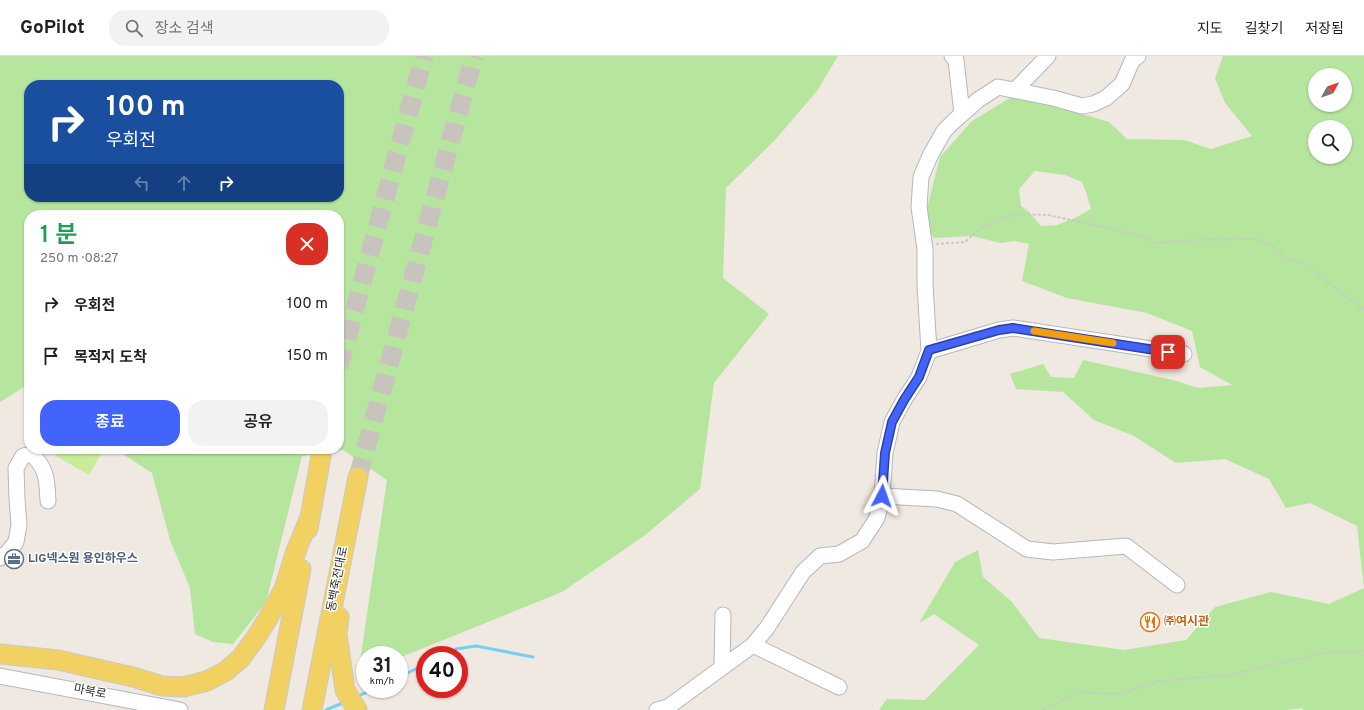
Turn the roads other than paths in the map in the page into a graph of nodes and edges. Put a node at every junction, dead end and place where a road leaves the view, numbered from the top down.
1 (952, 56) edge
2 (1048, 56) edge
3 (1138, 56) edge
4 (1015, 90) junction
5 (962, 114) junction
6 (929, 350) junction
7 (1184, 354) dead end
8 (321, 456) dead end
9 (358, 477) tunnel mouth
10 (882, 496) junction
11 (48, 501) dead end
12 (310, 517) junction
13 (0, 558) edge
14 (342, 559) junction
15 (1177, 585) dead end
16 (723, 615) dead end
17 (753, 645) junction
18 (0, 654) edge
19 (722, 667) junction
20 (0, 676) edge
21 (839, 687) dead end
22 (142, 706) edge
23 (180, 710) edge
24 (274, 710) edge
25 (312, 710) edge
26 (357, 710) edge
27 (657, 710) edge

1 - 5 street
2 - 4 street
3 - 4 street
4 - 5 street
5 - 6 street
6 - 7 street
6 - 10 street
8 - 12 main road
9 - 14 main road, 동백죽전대로
10 - 15 street
10 - 17 street
11 - 13 street
12 - 18 main road
12 - 24 main road
14 - 25 main road, 동백죽전대로
14 - 26 main road
16 - 19 street
17 - 19 street
17 - 21 street
19 - 27 street
20 - 22 street, 마북로
22 - 23 street, 마북로

